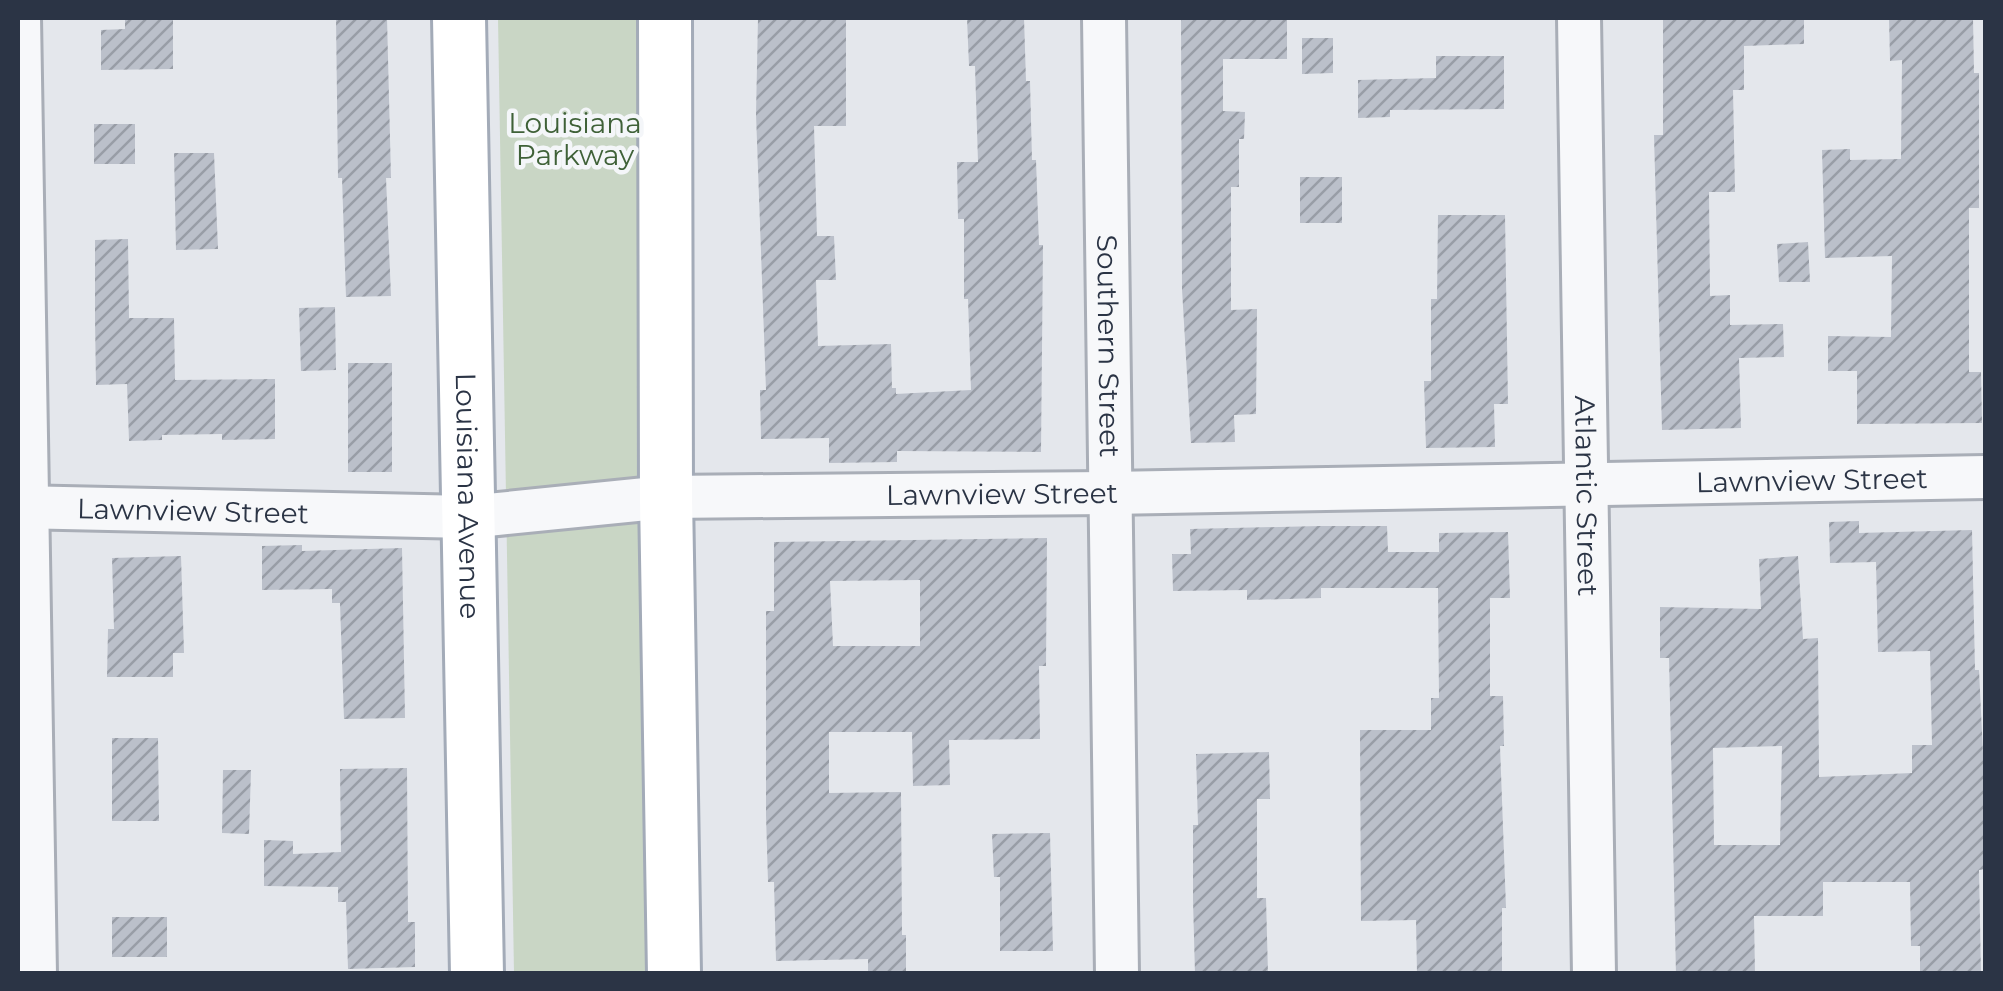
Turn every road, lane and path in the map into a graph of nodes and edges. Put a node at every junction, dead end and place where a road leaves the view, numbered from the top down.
1 (19, 18) edge
2 (459, 18) edge
3 (665, 18) edge
4 (1104, 18) edge
5 (1579, 18) edge
6 (1986, 478) edge
7 (1586, 483) junction
8 (1110, 493) junction
9 (666, 497) junction
10 (22, 507) edge
11 (468, 517) junction
12 (35, 974) edge
13 (476, 974) edge
14 (674, 974) edge
15 (1117, 974) edge
16 (1594, 974) edge

1 - 10 street
2 - 11 main road, Louisiana Avenue
3 - 9 main road
4 - 8 street, Southern Street
5 - 7 street, Atlantic Street
6 - 7 street, Lawnview Street
7 - 8 street, Lawnview Street
7 - 16 street, Atlantic Street
8 - 9 street, Lawnview Street
8 - 15 street, Southern Street
9 - 11 street, Lawnview Street
9 - 14 main road
10 - 11 street, Lawnview Street
10 - 12 street
11 - 13 main road, Louisiana Avenue

